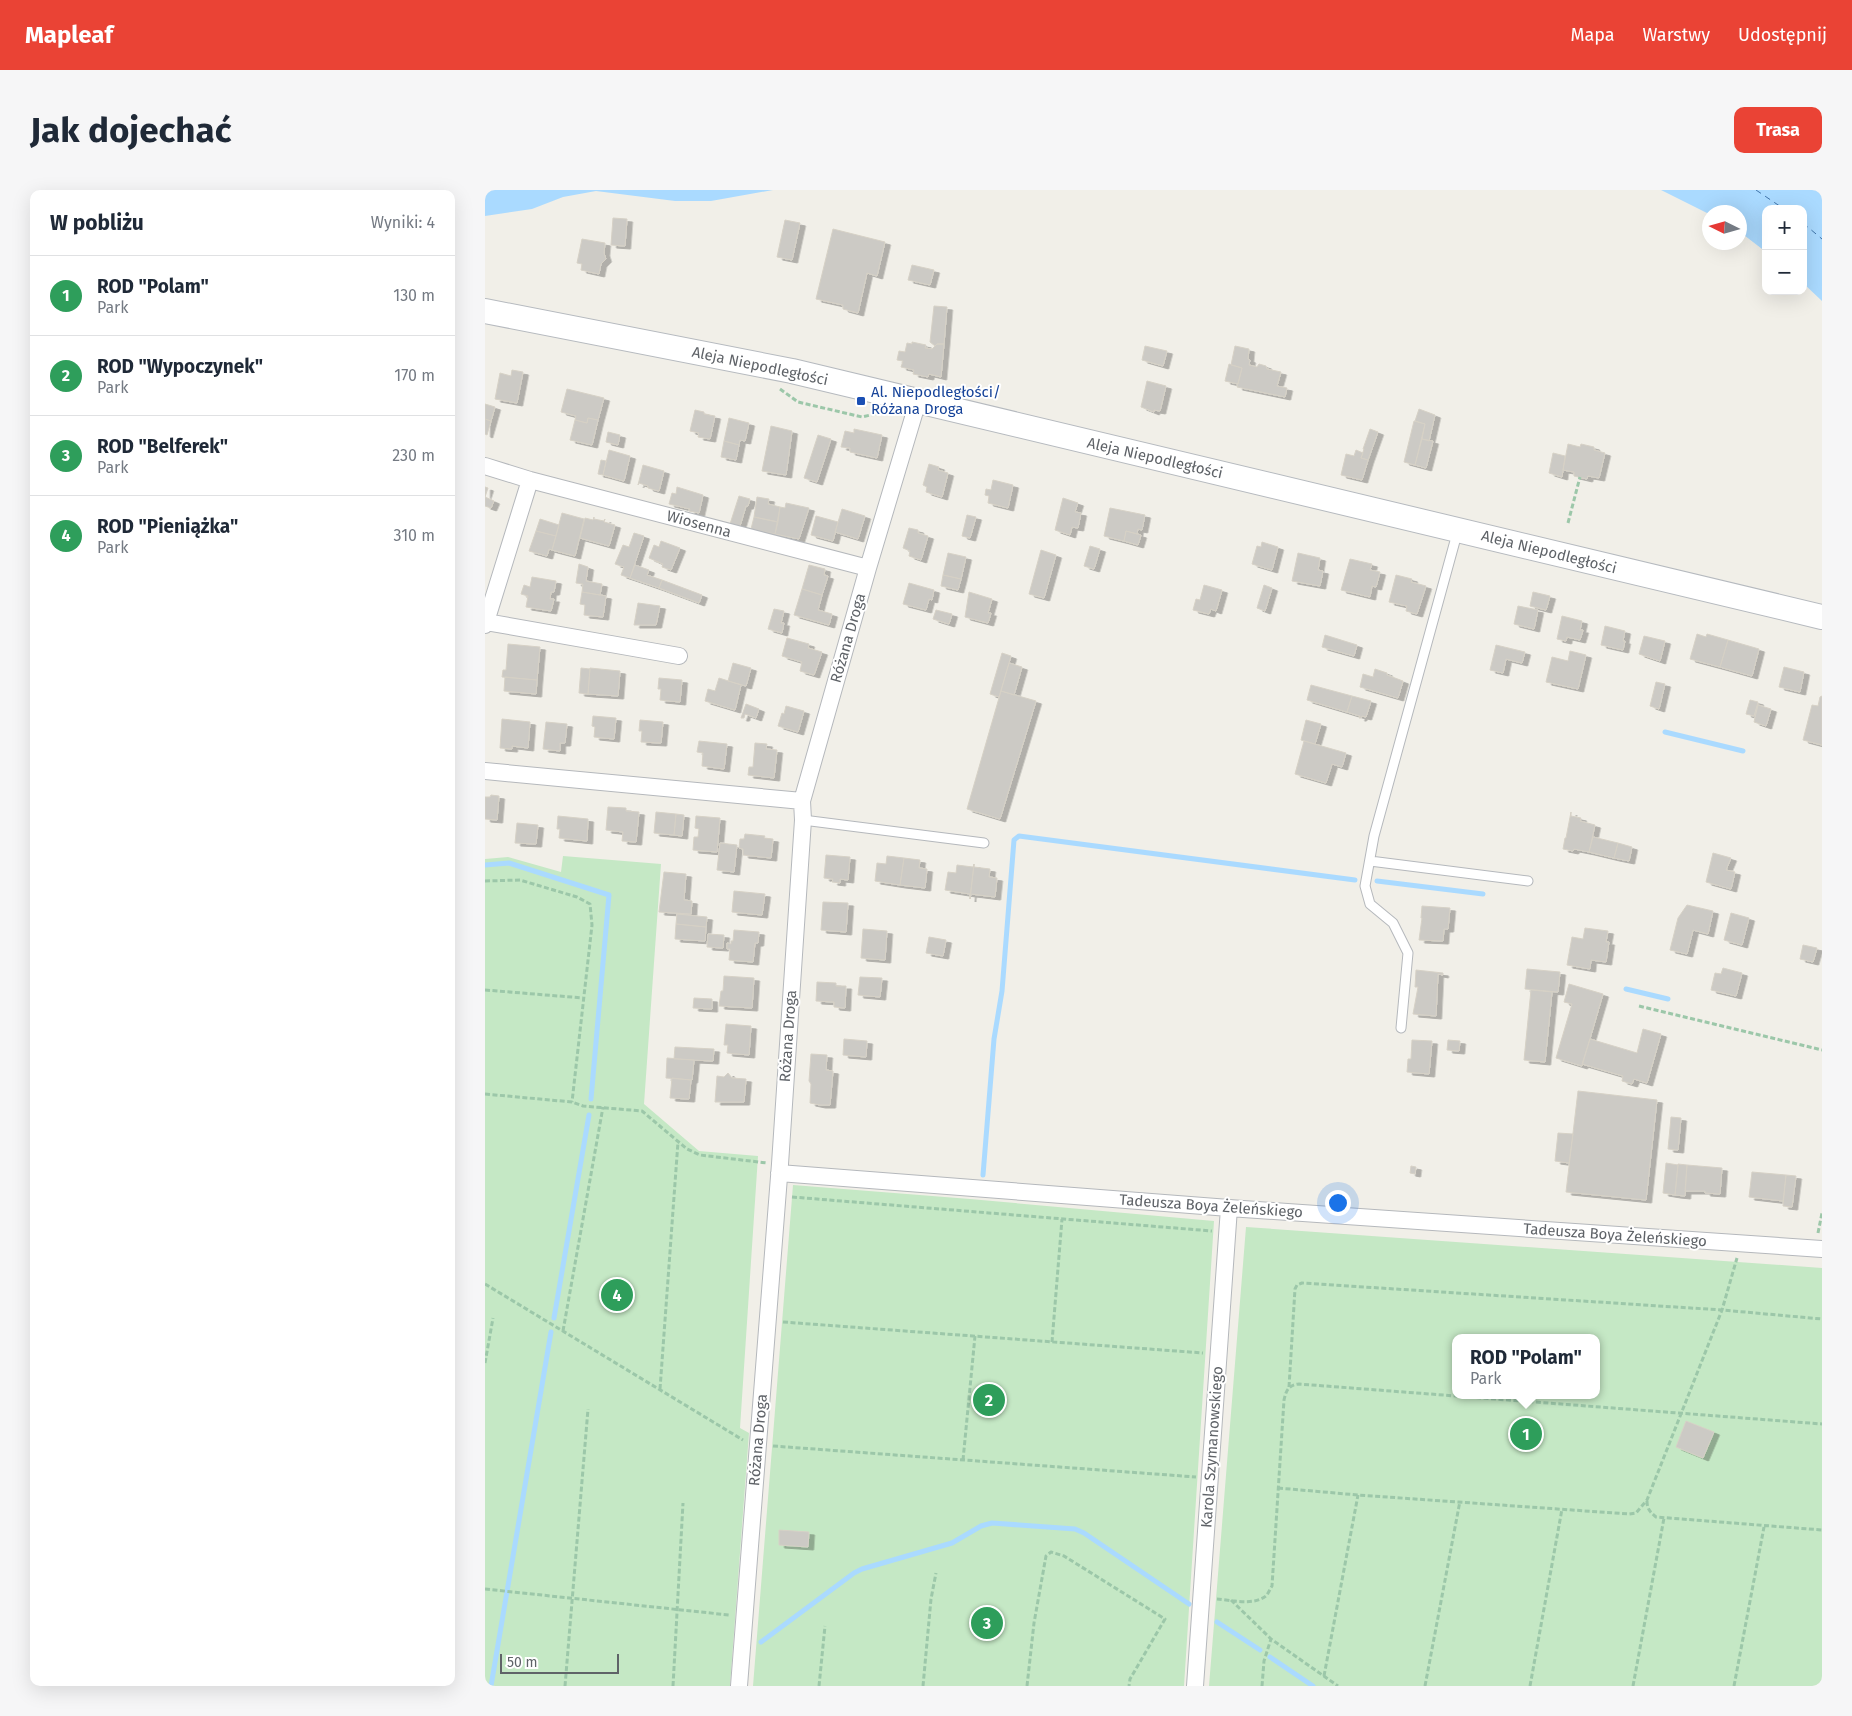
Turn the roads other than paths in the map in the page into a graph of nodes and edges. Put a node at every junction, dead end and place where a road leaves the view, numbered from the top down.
1 (485, 311) edge
2 (918, 401) junction
3 (485, 466) edge
4 (530, 480) junction
5 (1458, 530) junction
6 (868, 568) junction
7 (1822, 616) edge
8 (485, 623) edge
9 (679, 656) dead end
10 (485, 771) edge
11 (802, 801) junction
12 (803, 820) junction
13 (984, 843) dead end
14 (1370, 861) junction
15 (1528, 881) dead end
16 (1401, 1028) dead end
17 (779, 1172) junction
18 (1229, 1208) junction
19 (1818, 1249) edge
20 (739, 1686) edge
21 (1195, 1686) edge

1 - 2 street, Aleja Niepodległości
2 - 5 street, Aleja Niepodległości
2 - 6 street, Różana Droga
3 - 4 street, Wiosenna
4 - 6 street, Wiosenna
4 - 8 street
5 - 7 street, Aleja Niepodległości
5 - 14 lane
6 - 11 street, Różana Droga
8 - 9 street
10 - 11 street
11 - 12 street, Różana Droga
12 - 13 lane
12 - 17 street, Różana Droga
14 - 15 lane
14 - 16 lane
17 - 18 street, Tadeusza Boya Żeleńskiego
17 - 20 street, Różana Droga
18 - 19 street, Tadeusza Boya Żeleńskiego
18 - 21 street, Karola Szymanowskiego

